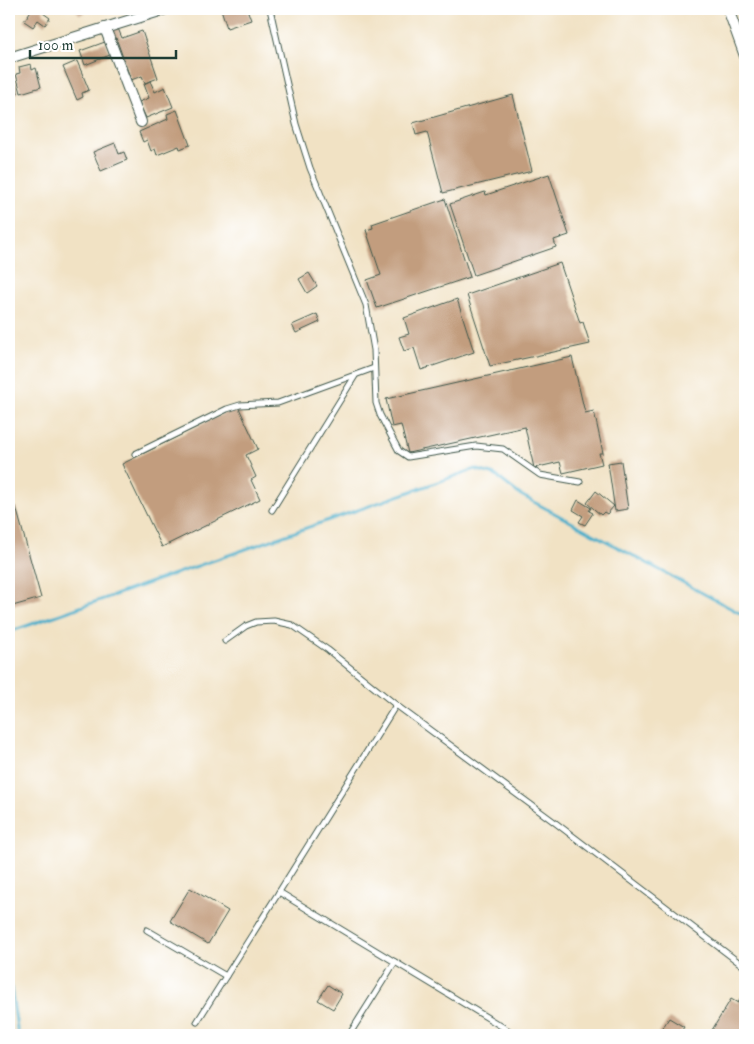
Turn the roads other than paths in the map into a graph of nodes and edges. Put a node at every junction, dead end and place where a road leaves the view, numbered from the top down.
1 (166, 9) edge
2 (270, 9) edge
3 (728, 9) edge
4 (105, 28) junction
5 (745, 56) edge
6 (9, 58) edge
7 (141, 122) dead end
8 (374, 368) junction
9 (356, 376) junction
10 (135, 454) dead end
11 (580, 482) dead end
12 (272, 510) dead end
13 (225, 641) dead end
14 (396, 705) junction
15 (279, 892) junction
16 (147, 930) dead end
17 (395, 962) junction
18 (745, 967) edge
19 (226, 976) junction
20 (197, 1022) dead end
21 (349, 1035) edge
22 (516, 1035) edge

1 - 4 street
2 - 8 lane
3 - 5 street
4 - 6 street
4 - 7 street
8 - 9 lane
8 - 11 lane
9 - 10 lane
9 - 12 lane
13 - 14 lane
14 - 15 lane
14 - 18 lane
15 - 17 lane
15 - 19 lane
16 - 19 lane
17 - 21 lane
17 - 22 lane
19 - 20 lane

